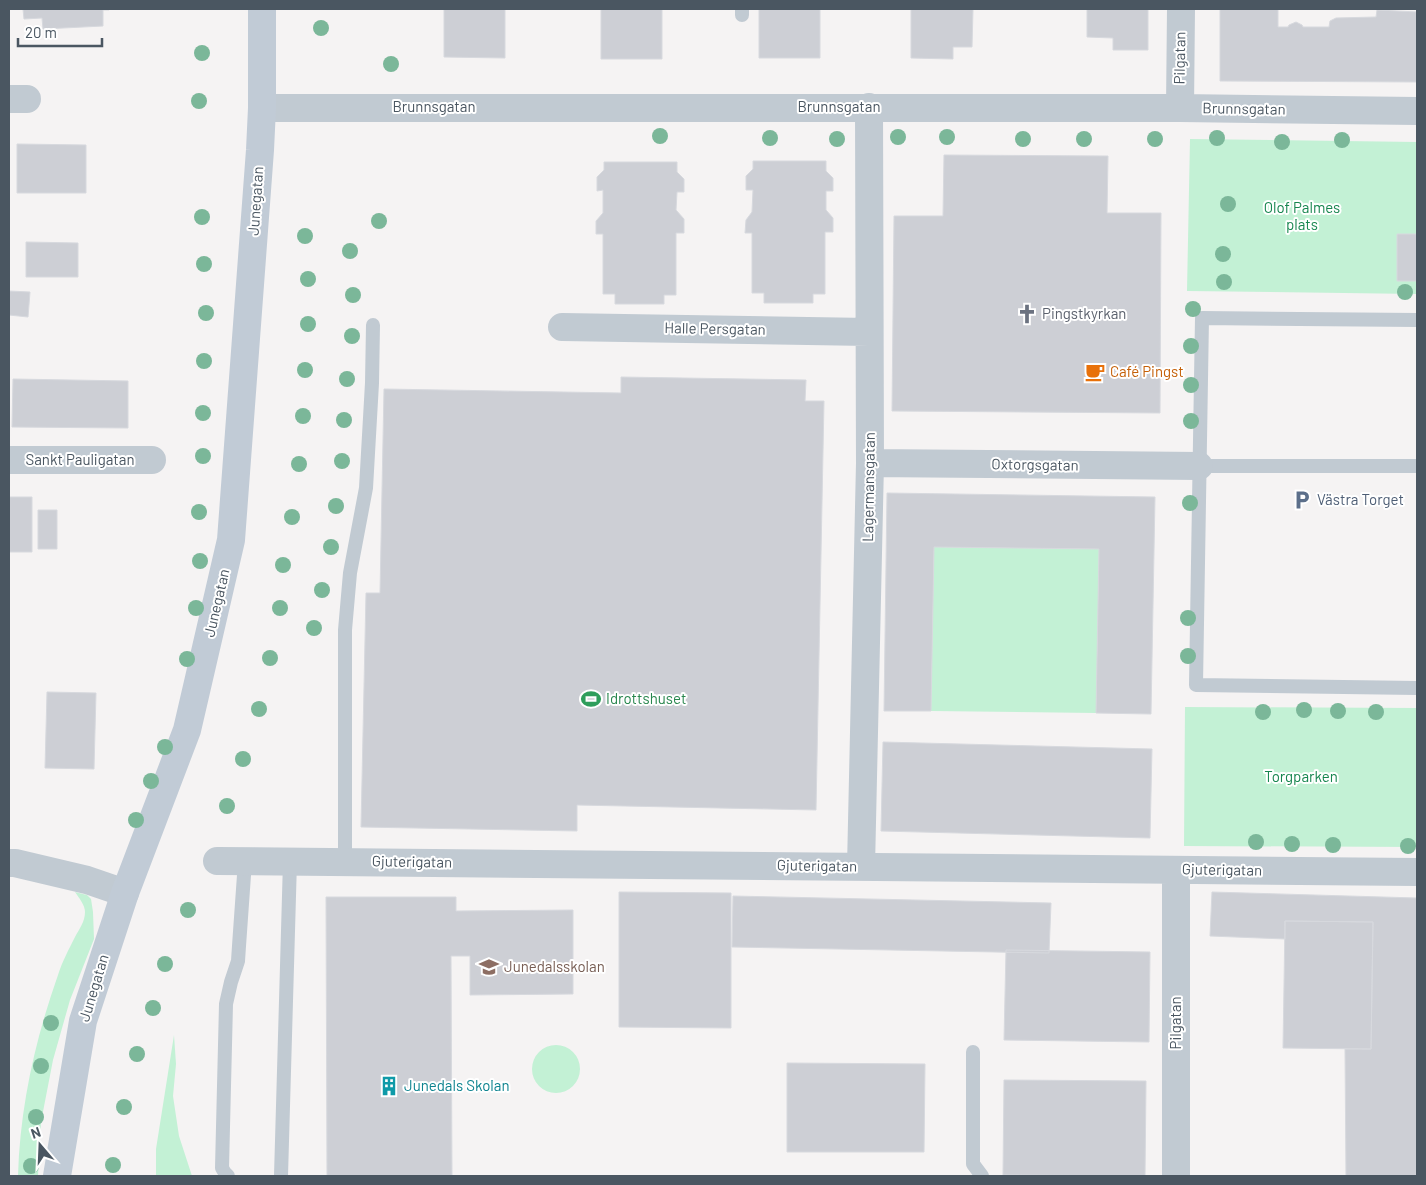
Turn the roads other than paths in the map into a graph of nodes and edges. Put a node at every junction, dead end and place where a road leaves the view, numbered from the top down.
1 (262, 9) edge
2 (1181, 9) edge
3 (869, 107) junction
4 (262, 108) junction
5 (1180, 108) junction
6 (1417, 111) edge
7 (1417, 320) edge
8 (373, 325) dead end
9 (562, 327) dead end
10 (869, 332) junction
11 (9, 460) edge
12 (152, 460) dead end
13 (870, 463) junction
14 (1199, 466) junction
15 (1417, 466) edge
16 (1417, 688) edge
17 (217, 861) dead end
18 (245, 861) junction
19 (290, 861) junction
20 (345, 862) junction
21 (9, 863) edge
22 (860, 867) junction
23 (1176, 870) junction
24 (1417, 872) edge
25 (125, 893) junction
26 (973, 1052) dead end
27 (56, 1176) edge
28 (228, 1176) edge
29 (281, 1176) edge
30 (982, 1176) edge
31 (1176, 1176) edge

1 - 4 street, Junegatan
2 - 5 street, Pilgatan
3 - 4 street, Brunnsgatan
3 - 5 street, Brunnsgatan
3 - 10 street, Lagermansgatan
4 - 25 street, Junegatan
5 - 6 street, Brunnsgatan
7 - 14 lane
8 - 20 lane
9 - 10 street, Halle Persgatan
10 - 13 street, Lagermansgatan
11 - 12 street, Sankt Pauligatan
13 - 14 street, Oxtorgsgatan
13 - 22 street, Lagermansgatan
14 - 15 lane
14 - 16 lane
17 - 18 street, Gjuterigatan
18 - 19 street, Gjuterigatan
18 - 28 lane
19 - 20 street, Gjuterigatan
19 - 29 lane
20 - 22 street, Gjuterigatan
21 - 25 street
22 - 23 street, Gjuterigatan
23 - 24 street, Gjuterigatan
23 - 31 street, Pilgatan
25 - 27 street, Junegatan
26 - 30 lane

